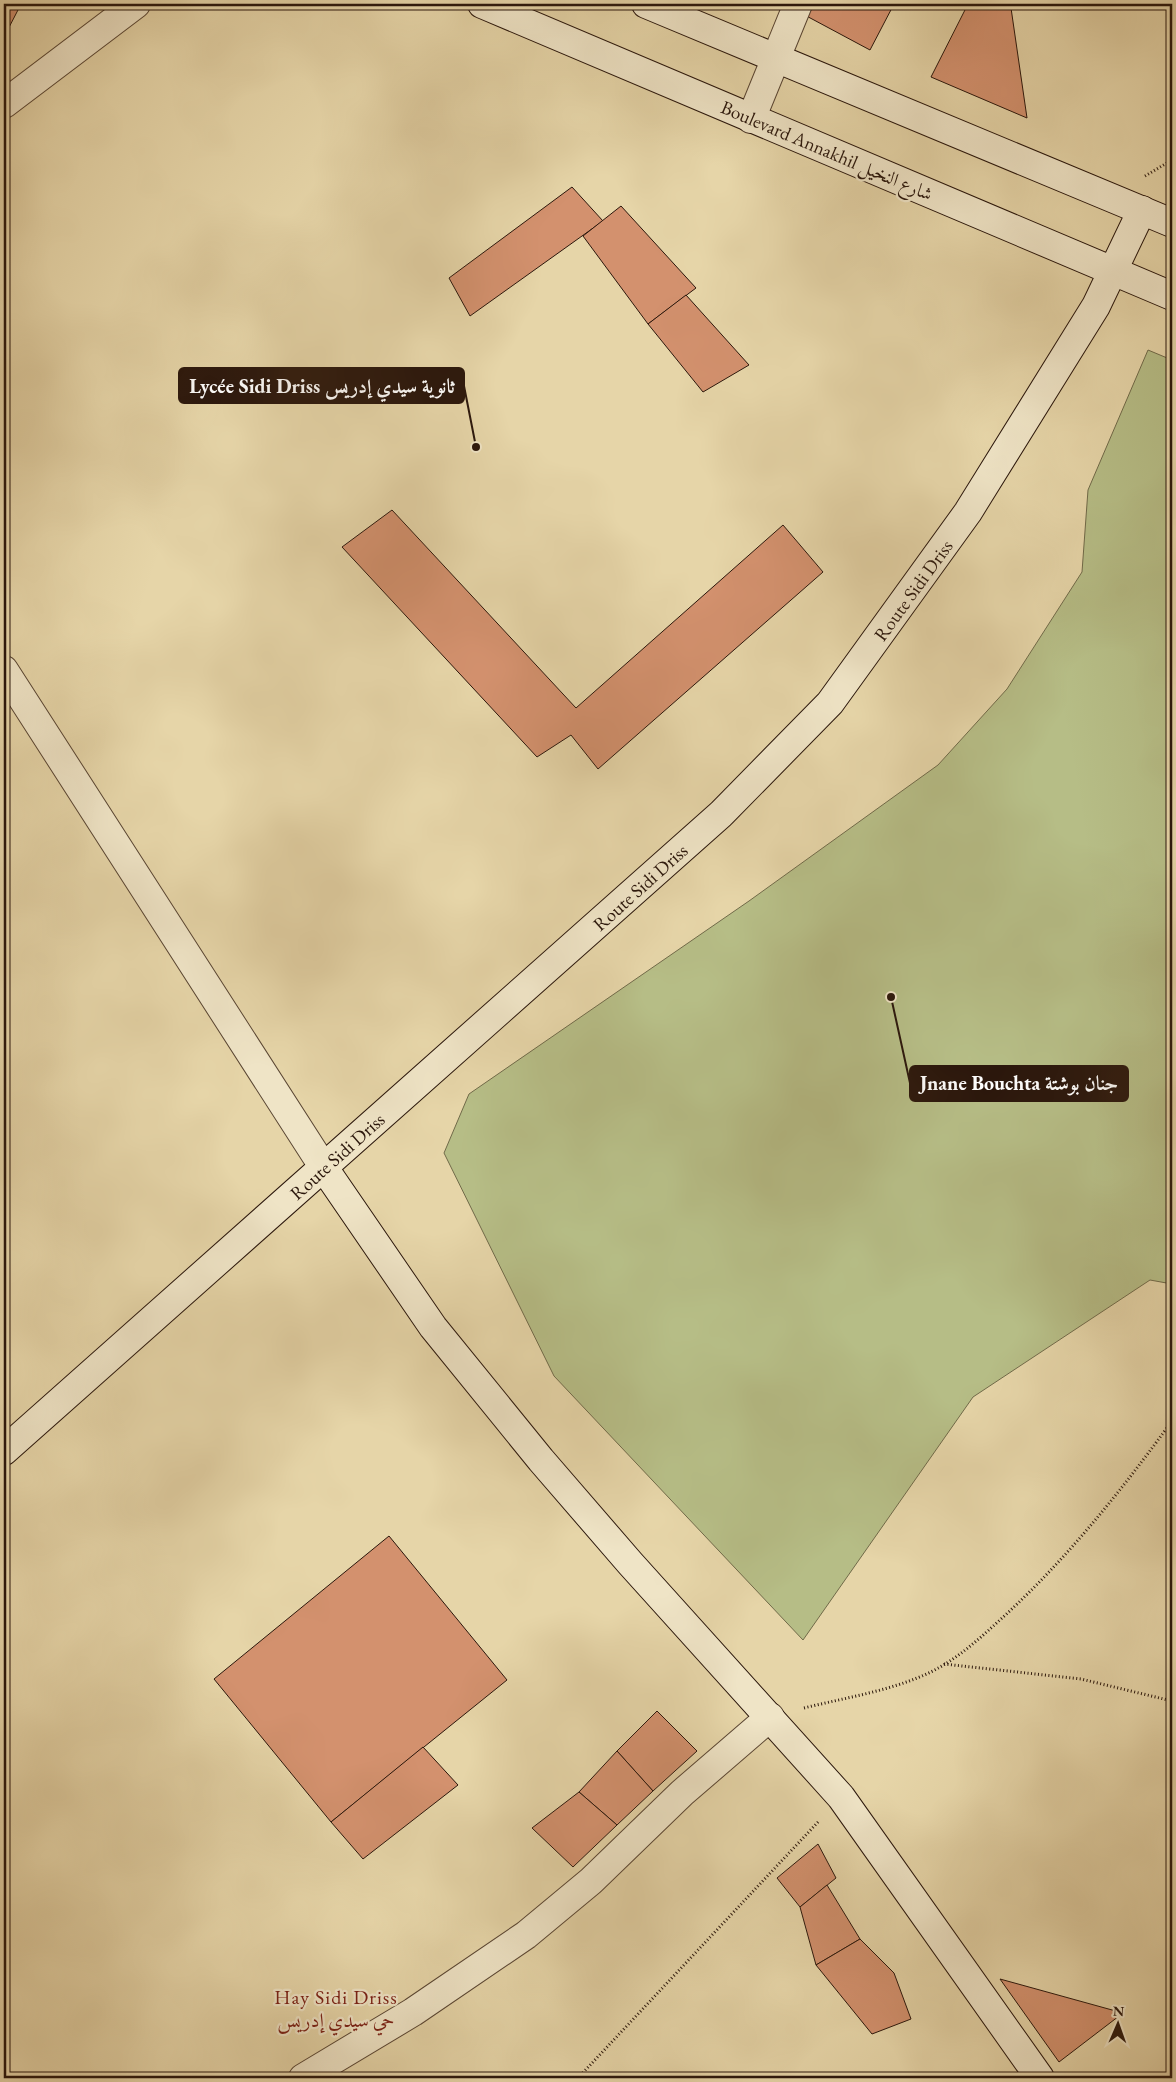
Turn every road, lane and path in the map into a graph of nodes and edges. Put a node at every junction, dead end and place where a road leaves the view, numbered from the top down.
1 (136, 4) edge
2 (482, 4) edge
3 (646, 4) edge
4 (798, 4) edge
5 (776, 58) junction
6 (4, 104) edge
7 (751, 118) junction
8 (1142, 210) junction
9 (1172, 223) edge
10 (1113, 273) junction
11 (1172, 296) edge
12 (4, 670) edge
13 (324, 1168) junction
14 (1172, 1421) edge
15 (4, 1450) edge
16 (943, 1664) junction
17 (1172, 1701) edge
18 (770, 1716) junction
19 (842, 1797) junction
20 (303, 2078) edge
21 (578, 2078) edge
22 (1040, 2078) edge

1 - 6 street
2 - 7 street, Boulevard Annakhil شارع النخيل
3 - 5 street
4 - 5 street
5 - 7 street
5 - 8 street
7 - 10 street, Boulevard Annakhil شارع النخيل
8 - 9 street
8 - 10 street, Route Sidi Driss
10 - 11 street, Boulevard Annakhil شارع النخيل
10 - 13 street, Route Sidi Driss
12 - 13 street
13 - 15 street, Route Sidi Driss
13 - 18 street
14 - 16 path
16 - 17 path
16 - 18 path
18 - 19 street
18 - 20 street
19 - 21 path
19 - 22 street

